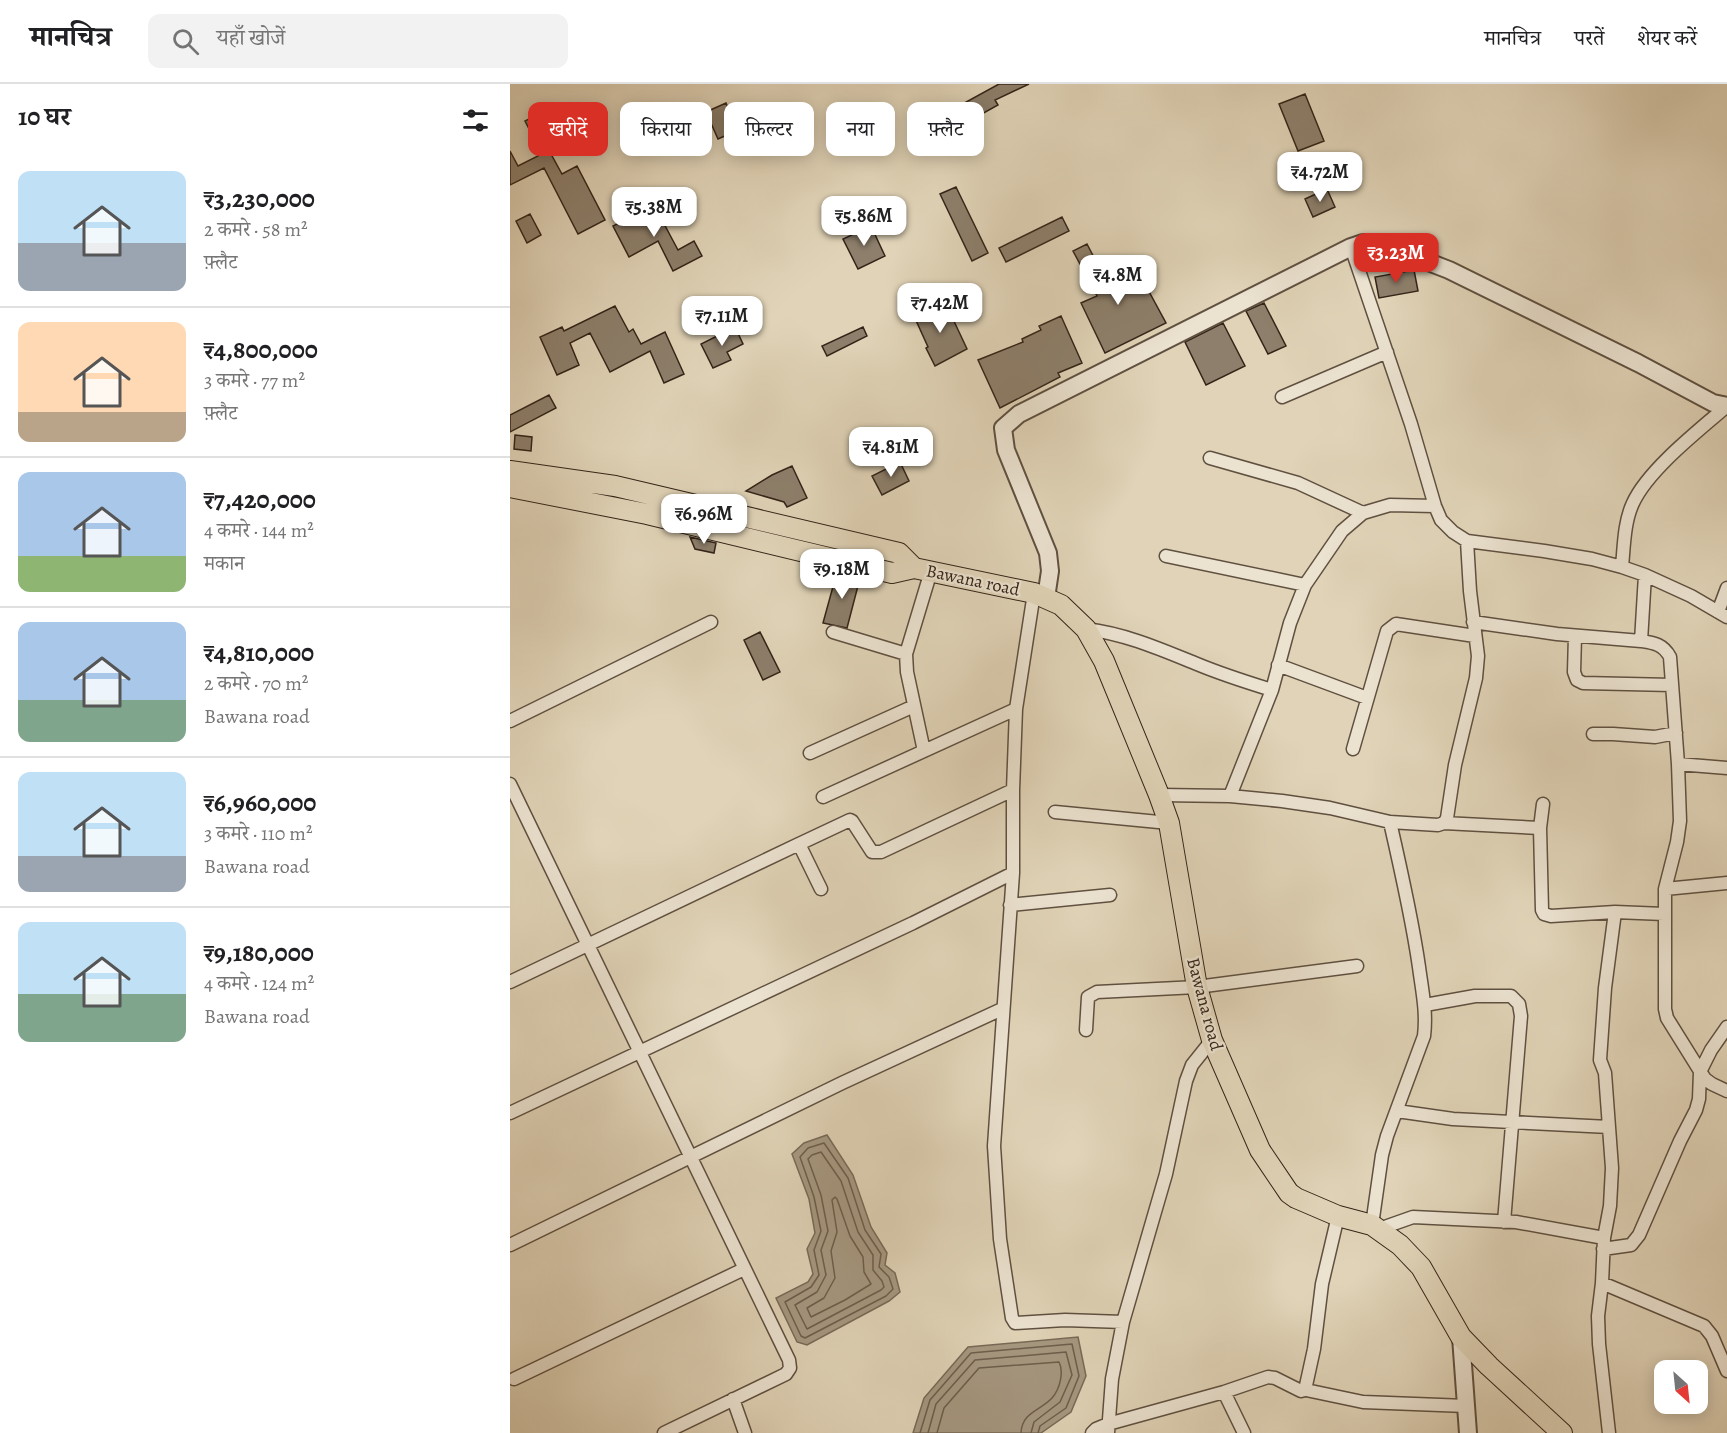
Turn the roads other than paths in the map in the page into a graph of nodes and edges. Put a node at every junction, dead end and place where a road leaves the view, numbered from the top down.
1 (1351, 247) junction
2 (1387, 352) junction
3 (1282, 397) dead end
4 (1727, 406) edge
5 (1210, 458) dead end
6 (510, 471) edge
7 (510, 487) edge
8 (1435, 506) junction
9 (725, 512) junction
10 (1363, 513) junction
11 (719, 532) junction
12 (1467, 541) junction
13 (1166, 556) dead end
14 (1622, 567) junction
15 (922, 570) junction
16 (1645, 575) junction
17 (1305, 585) junction
18 (1727, 588) edge
19 (1040, 596) junction
20 (1723, 615) edge
21 (711, 622) dead end
22 (1473, 622) junction
23 (1086, 629) junction
24 (833, 632) dead end
25 (1475, 636) junction
26 (1575, 636) junction
27 (1641, 641) junction
28 (906, 654) junction
29 (1278, 665) junction
30 (1672, 685) junction
31 (1272, 690) junction
32 (1367, 698) junction
33 (914, 706) junction
34 (1016, 709) junction
35 (510, 721) edge
36 (1676, 733) junction
37 (1593, 734) dead end
38 (1353, 749) dead end
39 (924, 751) junction
40 (810, 753) dead end
41 (1678, 764) junction
42 (1727, 768) edge
43 (510, 784) edge
44 (1012, 790) junction
45 (1159, 795) junction
46 (1230, 795) junction
47 (823, 797) dead end
48 (1543, 804) dead end
49 (1055, 812) dead end
50 (1390, 822) junction
51 (1444, 823) junction
52 (1168, 824) junction
53 (1540, 828) junction
54 (799, 844) junction
55 (1012, 873) junction
56 (1727, 883) edge
57 (821, 889) dead end
58 (1665, 889) junction
59 (1110, 895) dead end
60 (1010, 905) junction
61 (1615, 912) junction
62 (1664, 914) junction
63 (588, 944) junction
64 (1357, 966) dead end
65 (510, 982) edge
66 (1197, 987) junction
67 (1425, 1005) junction
68 (1002, 1009) junction
69 (1727, 1027) edge
70 (1086, 1030) dead end
71 (1212, 1040) junction
72 (640, 1053) junction
73 (1700, 1072) junction
74 (1727, 1091) edge
75 (1397, 1111) junction
76 (510, 1113) edge
77 (1512, 1123) junction
78 (1609, 1127) junction
79 (690, 1158) junction
80 (1338, 1216) junction
81 (1504, 1222) junction
82 (1376, 1227) junction
83 (1604, 1243) junction
84 (510, 1245) edge
85 (744, 1269) junction
86 (1602, 1283) junction
87 (1123, 1322) junction
88 (1461, 1337) junction
89 (1727, 1371) edge
90 (514, 1379) dead end
91 (1306, 1390) junction
92 (1224, 1392) junction
93 (733, 1399) junction
94 (1466, 1406) junction
95 (1108, 1428) edge
96 (664, 1433) edge
97 (745, 1433) edge
98 (1092, 1433) edge
99 (1244, 1433) edge
100 (1468, 1433) edge
101 (1562, 1433) edge
102 (1609, 1433) edge

1 - 2 street
1 - 4 street
1 - 19 street
2 - 3 street
2 - 8 street
4 - 14 street
5 - 10 street
6 - 9 main road, Bawana road
7 - 11 main road, Bawana road
8 - 10 street
8 - 12 street
9 - 11 main road
9 - 15 main road, Bawana road
10 - 17 street
11 - 15 main road, Bawana road
12 - 14 street
12 - 22 street
13 - 17 street
14 - 16 street
15 - 19 main road, Bawana road
15 - 28 street
16 - 20 street
16 - 27 street
17 - 29 street
18 - 20 street
19 - 23 main road, Bawana road
19 - 34 street
21 - 35 street
22 - 25 street
22 - 26 street
23 - 31 street
23 - 45 main road, Bawana road
24 - 28 street
25 - 32 street
25 - 51 street
26 - 27 street
26 - 30 street
27 - 30 street
28 - 33 street
29 - 31 street
29 - 32 street
30 - 36 street
31 - 46 street
32 - 38 street
33 - 39 street
33 - 40 street
34 - 39 street
34 - 44 street
36 - 37 street
36 - 41 street
39 - 47 street
41 - 42 street
41 - 58 street
43 - 63 street
44 - 54 street
44 - 55 street
45 - 46 street
45 - 52 main road, Bawana road
46 - 50 street
48 - 53 street
49 - 52 street
50 - 51 street
50 - 67 street
51 - 53 street
52 - 66 main road, Bawana road
53 - 61 street
54 - 57 street
54 - 63 street
55 - 60 street
55 - 72 street
56 - 58 street
58 - 62 street
59 - 60 street
60 - 68 street
61 - 62 street
61 - 78 street
62 - 73 street
63 - 65 street
63 - 72 street
64 - 66 street
66 - 70 street
66 - 71 main road, Bawana road
67 - 75 street
67 - 77 street
68 - 79 street
68 - 87 street
69 - 73 street
71 - 80 main road, Bawana road
71 - 87 street
72 - 76 street
72 - 79 street
73 - 74 street
73 - 83 street
75 - 77 street
75 - 82 street
77 - 78 street
77 - 81 street
78 - 83 street
79 - 84 street
79 - 85 street
80 - 82 main road, Bawana road
80 - 91 street
81 - 82 street
81 - 83 street
82 - 88 main road, Bawana road
83 - 86 street
85 - 90 street
85 - 93 street
86 - 89 street
86 - 102 street
87 - 95 street
88 - 94 street
88 - 101 main road, Bawana road
91 - 92 street
91 - 94 street
92 - 95 street
92 - 99 street
93 - 96 street
93 - 97 street
94 - 100 street
95 - 98 street

